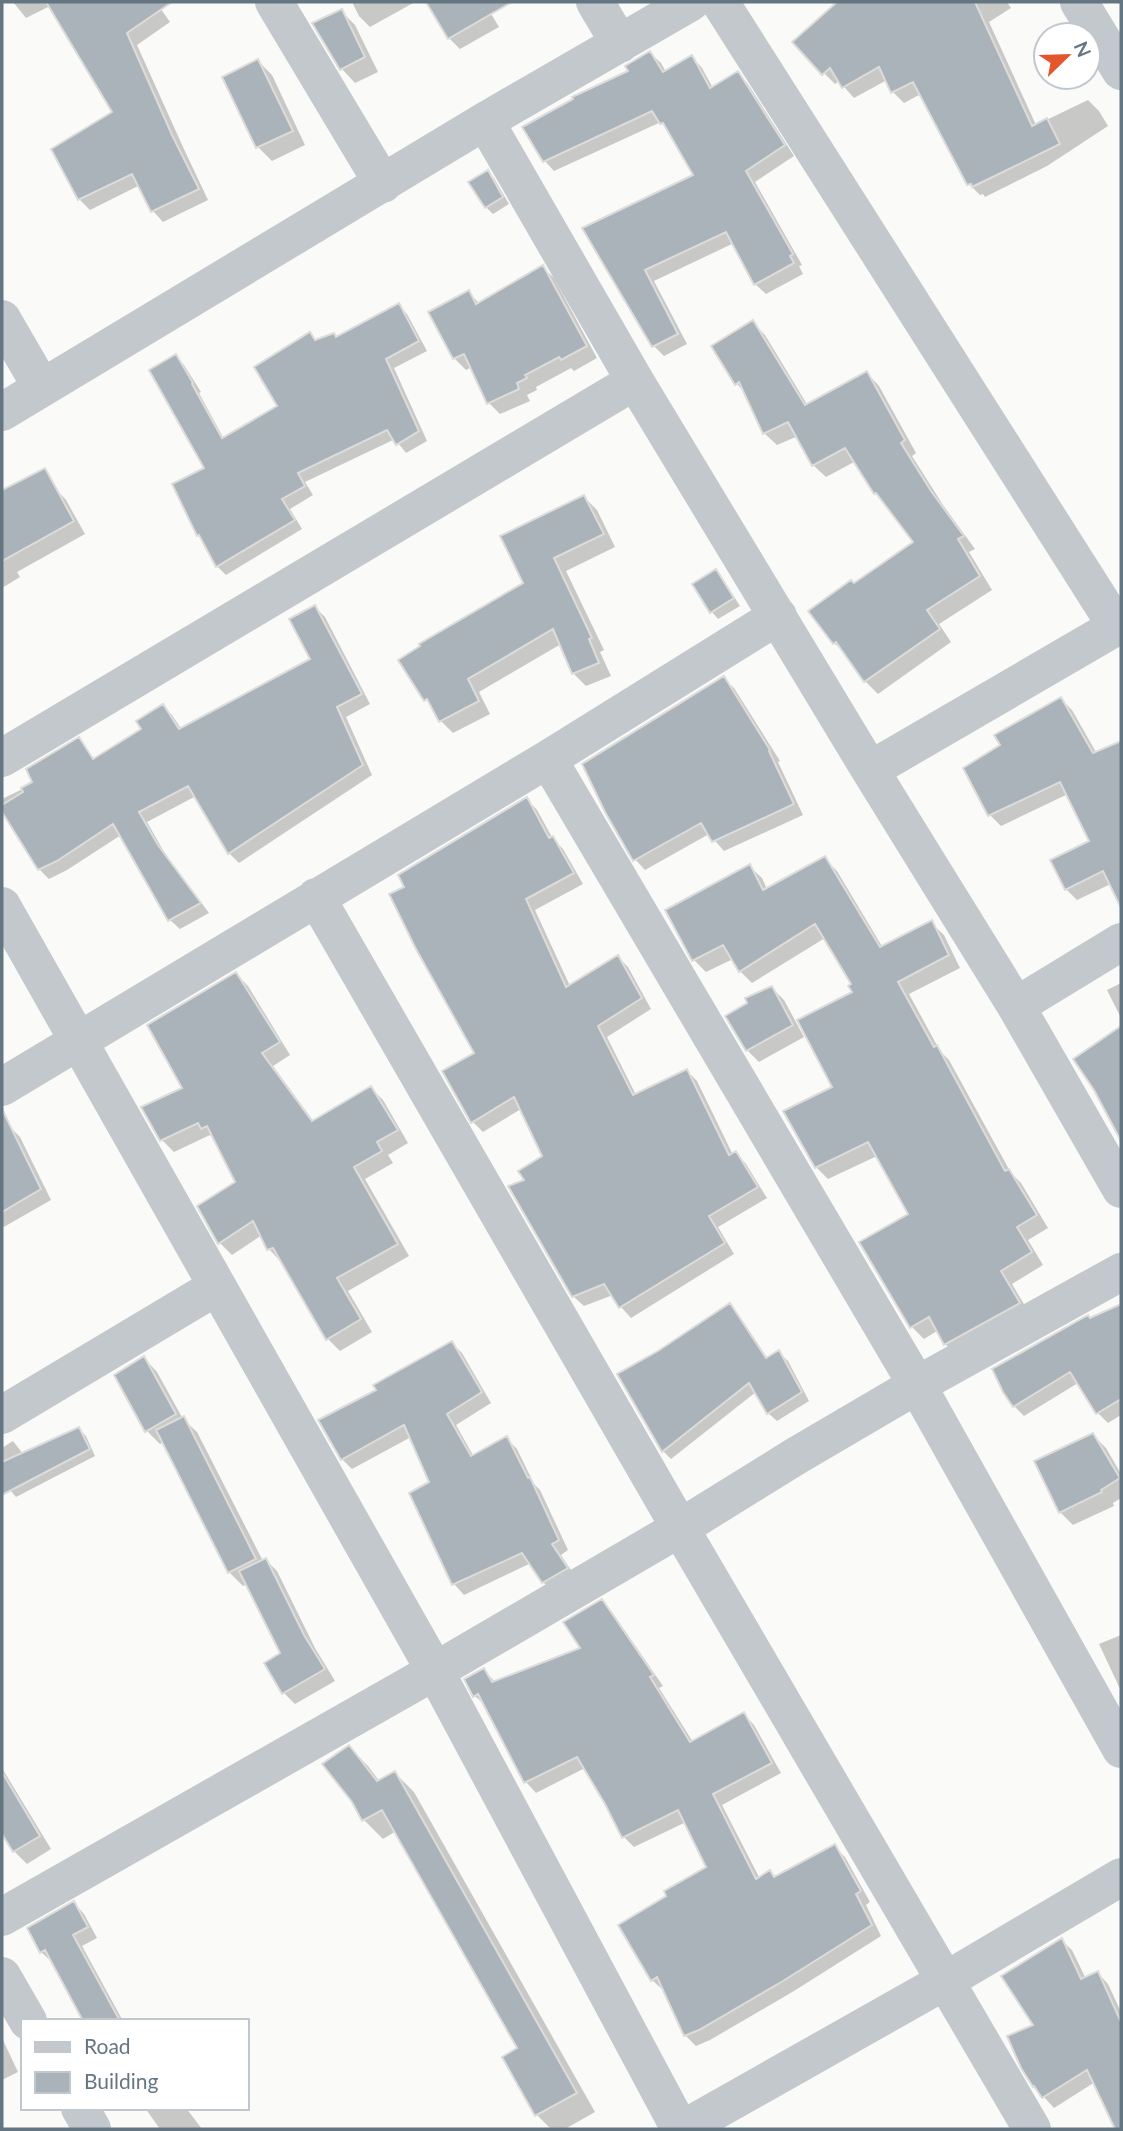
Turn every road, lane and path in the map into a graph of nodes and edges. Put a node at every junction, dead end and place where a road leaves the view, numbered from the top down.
1 (274, 2) edge
2 (595, 2) edge
3 (691, 2) edge
4 (720, 2) edge
5 (1079, 2) edge
6 (620, 44) junction
7 (1121, 71) edge
8 (485, 121) junction
9 (383, 184) junction
10 (2, 319) edge
11 (635, 381) junction
12 (41, 388) junction
13 (2, 412) edge
14 (778, 616) junction
15 (1119, 625) edge
16 (2, 758) edge
17 (548, 759) junction
18 (870, 770) junction
19 (316, 897) junction
20 (2, 906) edge
21 (1121, 942) edge
22 (1016, 1006) junction
23 (80, 1042) junction
24 (2, 1087) edge
25 (1121, 1189) edge
26 (1121, 1272) edge
27 (216, 1287) junction
28 (917, 1385) junction
29 (2, 1415) edge
30 (680, 1528) junction
31 (435, 1671) junction
32 (1121, 1749) edge
33 (1121, 1877) edge
34 (2, 1917) edge
35 (2, 1976) edge
36 (944, 1982) junction
37 (27, 2019) edge
38 (81, 2110) edge
39 (92, 2129) edge
40 (681, 2129) edge
41 (1032, 2129) edge

1 - 9 street
2 - 6 street
3 - 6 street
4 - 15 street
5 - 7 street
6 - 8 street
8 - 9 street
8 - 11 street
9 - 12 street
10 - 12 street
11 - 14 street
11 - 16 street
12 - 13 street
14 - 17 street
14 - 18 street
15 - 18 street
17 - 19 street
17 - 28 street
18 - 22 street
19 - 23 street
19 - 30 street
20 - 23 street
21 - 22 street
22 - 25 street
23 - 24 street
23 - 27 street
26 - 28 street
27 - 29 street
27 - 31 street
28 - 30 street
28 - 32 street
30 - 31 street
30 - 36 street
31 - 34 street
31 - 40 street
33 - 36 street
35 - 37 street
36 - 40 street
36 - 41 street
38 - 39 street

